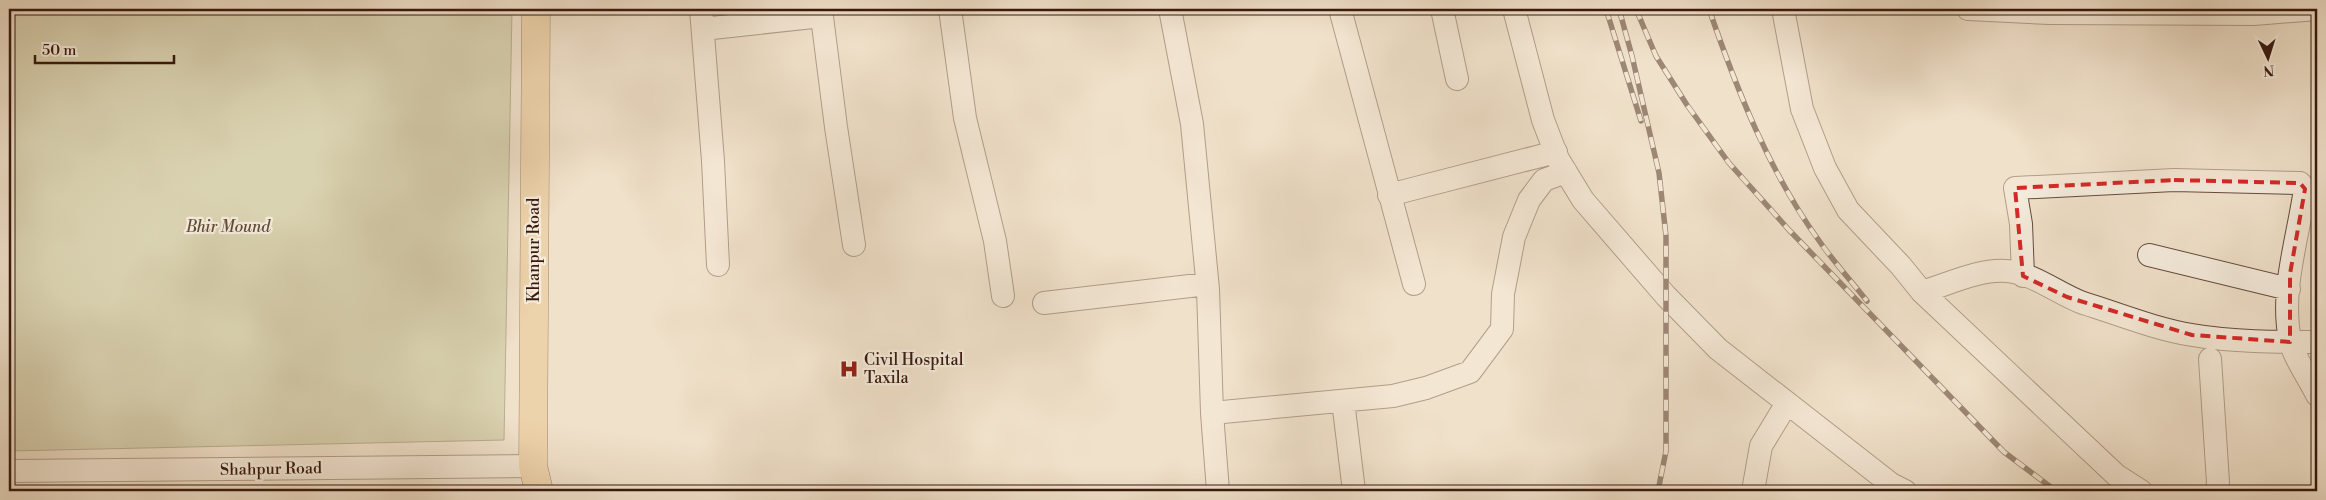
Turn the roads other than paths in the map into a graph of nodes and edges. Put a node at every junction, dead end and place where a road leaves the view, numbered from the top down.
1 (536, 9) edge
2 (950, 9) edge
3 (1170, 9) edge
4 (1340, 9) edge
5 (1442, 9) edge
6 (1514, 9) edge
7 (1783, 9) edge
8 (1968, 9) edge
9 (2317, 9) edge
10 (822, 12) edge
11 (702, 19) edge
12 (1458, 78) dead end
13 (1556, 152) junction
14 (1566, 172) junction
15 (1389, 195) junction
16 (2307, 231) edge
17 (854, 245) dead end
18 (2149, 255) dead end
19 (718, 265) dead end
20 (2023, 276) junction
21 (1207, 284) junction
22 (1414, 284) dead end
23 (2289, 289) junction
24 (1922, 292) junction
25 (1003, 296) dead end
26 (1044, 303) dead end
27 (2290, 342) junction
28 (2317, 342) edge
29 (2210, 359) dead end
30 (2317, 395) edge
31 (1342, 401) junction
32 (1787, 403) junction
33 (1212, 413) junction
34 (9, 471) edge
35 (536, 479) edge
36 (1218, 491) edge
37 (1354, 491) edge
38 (1753, 491) edge
39 (1905, 491) edge
40 (2141, 491) edge
41 (2217, 491) edge

1 - 35 highway, Khanpur Road
2 - 25 street
3 - 21 street
4 - 15 street
5 - 12 street
6 - 13 street
7 - 24 street
8 - 9 street
10 - 11 street
10 - 17 street
11 - 19 street
13 - 14 street
13 - 15 street
14 - 31 street
14 - 32 street
15 - 22 street
16 - 20 street
16 - 23 street
18 - 23 street
20 - 24 street
20 - 27 street
21 - 26 street
21 - 33 street
23 - 27 street
24 - 40 street
27 - 28 street
27 - 30 street
29 - 41 street
31 - 33 street
31 - 37 street
32 - 38 street
32 - 39 street
33 - 36 street
34 - 35 street, Shahpur Road

